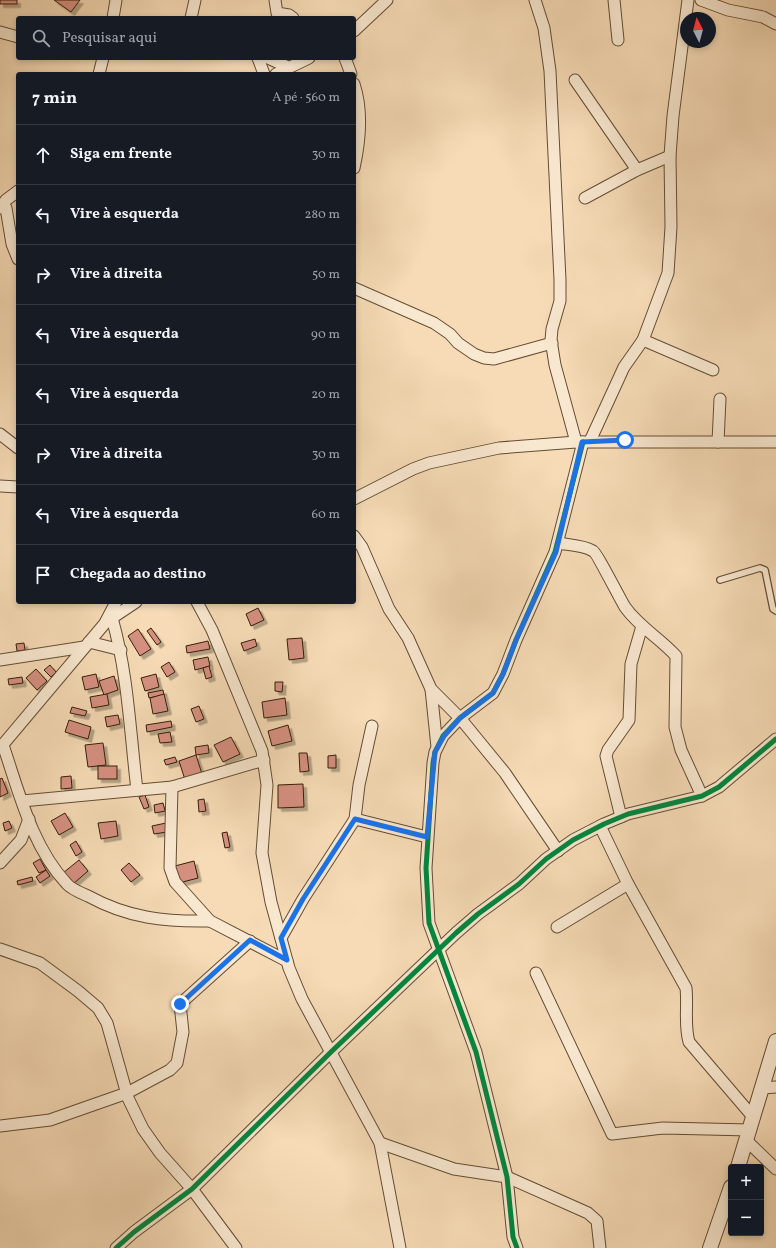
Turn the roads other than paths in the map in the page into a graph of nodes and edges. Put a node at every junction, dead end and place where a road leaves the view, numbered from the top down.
1 (116, 0) edge
2 (194, 0) edge
3 (275, 0) edge
4 (388, 0) edge
5 (535, 0) edge
6 (614, 0) edge
7 (688, 0) edge
8 (701, 0) edge
9 (113, 16) edge
10 (191, 16) edge
11 (290, 16) edge
12 (776, 24) edge
13 (356, 29) edge
14 (0, 32) edge
15 (16, 36) edge
16 (618, 40) dead end
17 (102, 60) edge
18 (259, 60) edge
19 (272, 60) edge
20 (304, 60) edge
21 (346, 60) edge
22 (288, 67) junction
23 (99, 72) edge
24 (263, 72) edge
25 (279, 72) edge
26 (350, 72) edge
27 (575, 80) dead end
28 (356, 92) edge
29 (356, 155) edge
30 (670, 156) junction
31 (637, 170) junction
32 (16, 192) edge
33 (586, 198) dead end
34 (2, 207) edge
35 (16, 213) edge
36 (16, 254) edge
37 (356, 289) edge
38 (643, 340) junction
39 (552, 343) junction
40 (713, 370) dead end
41 (720, 399) dead end
42 (0, 434) edge
43 (583, 442) junction
44 (718, 442) junction
45 (776, 442) edge
46 (16, 446) edge
47 (0, 486) edge
48 (16, 487) edge
49 (356, 498) edge
50 (356, 539) edge
51 (558, 543) junction
52 (720, 580) dead end
53 (115, 604) edge
54 (133, 604) edge
55 (198, 604) edge
56 (776, 611) edge
57 (109, 620) junction
58 (642, 626) junction
59 (86, 645) junction
60 (121, 650) junction
61 (0, 660) edge
62 (431, 689) junction
63 (460, 718) junction
64 (372, 726) dead end
65 (776, 739) edge
66 (1, 746) edge
67 (437, 747) junction
68 (264, 760) junction
69 (172, 787) junction
70 (137, 790) junction
71 (702, 796) junction
72 (22, 801) junction
73 (621, 817) junction
74 (29, 819) junction
75 (355, 819) junction
76 (600, 826) junction
77 (427, 837) junction
78 (558, 851) junction
79 (0, 863) edge
80 (628, 884) junction
81 (210, 921) junction
82 (557, 927) dead end
83 (281, 938) junction
84 (250, 940) junction
85 (0, 949) edge
86 (440, 949) junction
87 (287, 960) junction
88 (536, 973) dead end
89 (776, 1041) edge
90 (330, 1052) junction
91 (769, 1087) edge
92 (126, 1094) junction
93 (0, 1126) edge
94 (751, 1129) junction
95 (380, 1143) junction
96 (739, 1164) edge
97 (776, 1169) edge
98 (507, 1177) junction
99 (192, 1189) junction
100 (728, 1196) edge
101 (116, 1248) edge
102 (236, 1248) edge
103 (400, 1248) edge
104 (517, 1248) edge
105 (600, 1248) edge
106 (710, 1248) edge

1 - 9 street
2 - 10 street
3 - 11 street
4 - 13 street
5 - 39 street
6 - 16 street
7 - 30 street
8 - 12 street
14 - 15 street
17 - 23 street
18 - 24 street
19 - 22 street
20 - 22 street
21 - 26 street
22 - 25 street
27 - 31 street
28 - 29 street
30 - 31 street
30 - 38 street
31 - 33 street
32 - 34 street
34 - 35 street
34 - 36 street
37 - 39 street
38 - 40 street
38 - 43 street
39 - 43 street
41 - 44 street
42 - 46 street
43 - 44 street
43 - 49 street
43 - 51 street
44 - 45 street
47 - 48 street
50 - 62 street
51 - 58 street
51 - 63 street
52 - 56 lane
53 - 57 street
54 - 57 street
55 - 68 street
57 - 59 street
57 - 60 street
58 - 71 street
58 - 73 street
59 - 60 street
59 - 61 street
59 - 66 street
60 - 70 street
62 - 63 street
62 - 67 street
63 - 67 street
63 - 78 street
64 - 75 street
65 - 71 street
66 - 72 street
67 - 77 street
68 - 69 street
68 - 83 street
69 - 70 street
69 - 81 street
70 - 72 street
71 - 73 street
72 - 74 street
73 - 76 street
74 - 79 street
74 - 81 street
75 - 77 street
75 - 83 street
76 - 78 street
76 - 80 street
77 - 86 street
78 - 86 street
80 - 82 street
80 - 94 street
81 - 84 street
83 - 87 street
84 - 87 street
84 - 92 street
85 - 92 street
86 - 90 street
86 - 98 street
87 - 90 street
88 - 94 street
89 - 91 street
90 - 95 street
90 - 99 street
91 - 94 street
92 - 93 street
92 - 99 street
94 - 96 street
94 - 97 street
95 - 98 street
95 - 103 street
98 - 104 street
98 - 105 street
99 - 101 street
99 - 102 street
100 - 106 street

